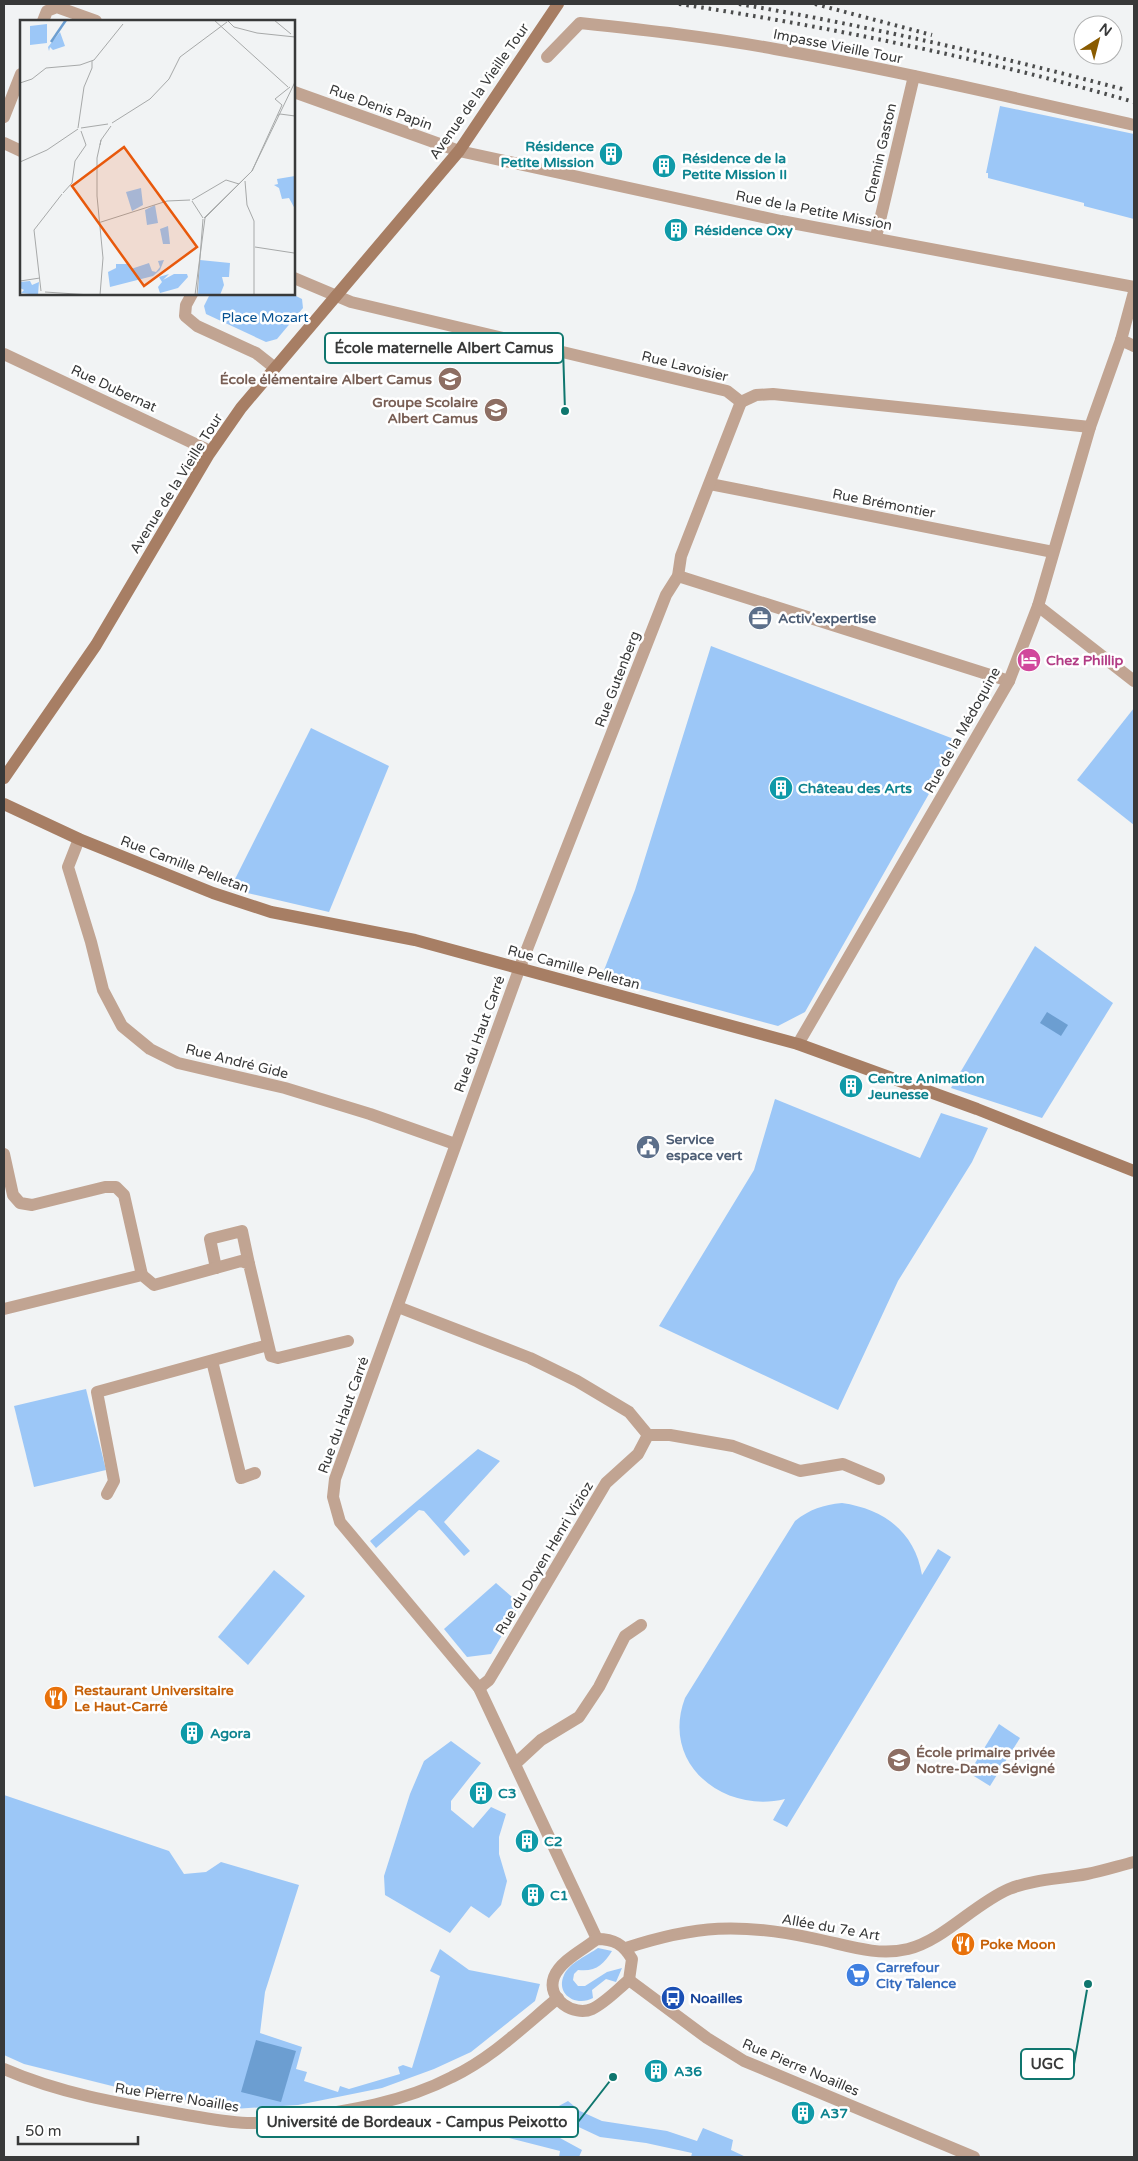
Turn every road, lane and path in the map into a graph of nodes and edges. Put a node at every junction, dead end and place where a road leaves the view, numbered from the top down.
1 (558, 4) edge
2 (43, 20) edge
3 (93, 20) edge
4 (547, 57) dead end
5 (914, 76) junction
6 (20, 77) edge
7 (295, 92) edge
8 (4, 117) edge
9 (1134, 125) edge
10 (4, 143) edge
11 (20, 151) edge
12 (459, 151) junction
13 (876, 237) junction
14 (295, 278) edge
15 (1134, 287) edge
16 (1134, 292) edge
17 (191, 295) edge
18 (335, 297) junction
19 (1121, 340) junction
20 (1134, 346) edge
21 (4, 354) edge
22 (275, 368) junction
23 (741, 402) junction
24 (1090, 427) junction
25 (210, 451) junction
26 (710, 484) junction
27 (1053, 552) junction
28 (678, 576) junction
29 (1038, 606) junction
30 (1009, 681) junction
31 (1134, 681) edge
32 (4, 778) edge
33 (4, 804) edge
34 (79, 839) junction
35 (520, 967) junction
36 (798, 1044) junction
37 (455, 1144) junction
38 (4, 1154) edge
39 (1134, 1171) edge
40 (249, 1264) junction
41 (216, 1268) junction
42 (142, 1275) junction
43 (398, 1307) junction
44 (4, 1309) edge
45 (348, 1341) dead end
46 (268, 1344) junction
47 (212, 1361) junction
48 (648, 1435) junction
49 (255, 1473) dead end
50 (879, 1478) dead end
51 (107, 1494) dead end
52 (641, 1625) dead end
53 (479, 1688) junction
54 (515, 1764) junction
55 (1134, 1862) edge
56 (597, 1939) junction
57 (626, 1948) junction
58 (629, 1980) junction
59 (558, 1998) junction
60 (4, 2069) edge
61 (974, 2157) edge

1 - 12 street, Avenue de la Vieille Tour
2 - 3 street
4 - 5 street, Impasse Vieille Tour
5 - 9 street, Impasse Vieille Tour
5 - 13 street, Chemin Gaston
6 - 8 street
7 - 12 street, Rue Denis Papin
10 - 11 street
12 - 13 street, Rue de la Petite Mission
12 - 18 street, Avenue de la Vieille Tour
13 - 15 street, Rue de la Petite Mission
14 - 18 street, Rue Lavoisier
16 - 19 street, Rue de la Médoquine
17 - 22 street
18 - 22 street, Avenue de la Vieille Tour
18 - 23 street, Rue Lavoisier
19 - 20 street
19 - 24 street, Rue de la Médoquine
21 - 25 street, Rue Dubernat
22 - 25 street, Avenue de la Vieille Tour
23 - 24 street
23 - 26 street, Rue Gutenberg
24 - 27 street, Rue de la Médoquine
25 - 32 street, Avenue de la Vieille Tour
26 - 27 street, Rue Brémontier
26 - 28 street, Rue Gutenberg
27 - 29 street, Rue de la Médoquine
28 - 30 street
28 - 35 street, Rue Gutenberg
29 - 30 street, Rue de la Médoquine
29 - 31 street
30 - 36 street, Rue de la Médoquine
33 - 34 street, Rue Camille Pelletan
34 - 35 street, Rue Camille Pelletan
34 - 37 street, Rue André Gide
35 - 36 street, Rue Camille Pelletan
35 - 37 street, Rue du Haut Carré
36 - 39 street, Rue Camille Pelletan
37 - 43 street, Rue du Haut Carré
38 - 42 street
40 - 41 street
40 - 41 street
40 - 46 street
41 - 42 street
42 - 44 street
43 - 48 street
43 - 53 street, Rue du Haut Carré
45 - 46 street
46 - 47 street
47 - 49 street
47 - 51 street
48 - 50 street
48 - 53 street, Rue du Doyen Henri Vizioz
52 - 54 street
53 - 54 street, Rue du Haut Carré
54 - 56 street, Rue du Haut Carré
55 - 57 street, Allée du 7e Art
56 - 57 street
56 - 59 street
57 - 58 street
58 - 59 street
58 - 61 street, Rue Pierre Noailles
59 - 60 street, Rue Pierre Noailles

